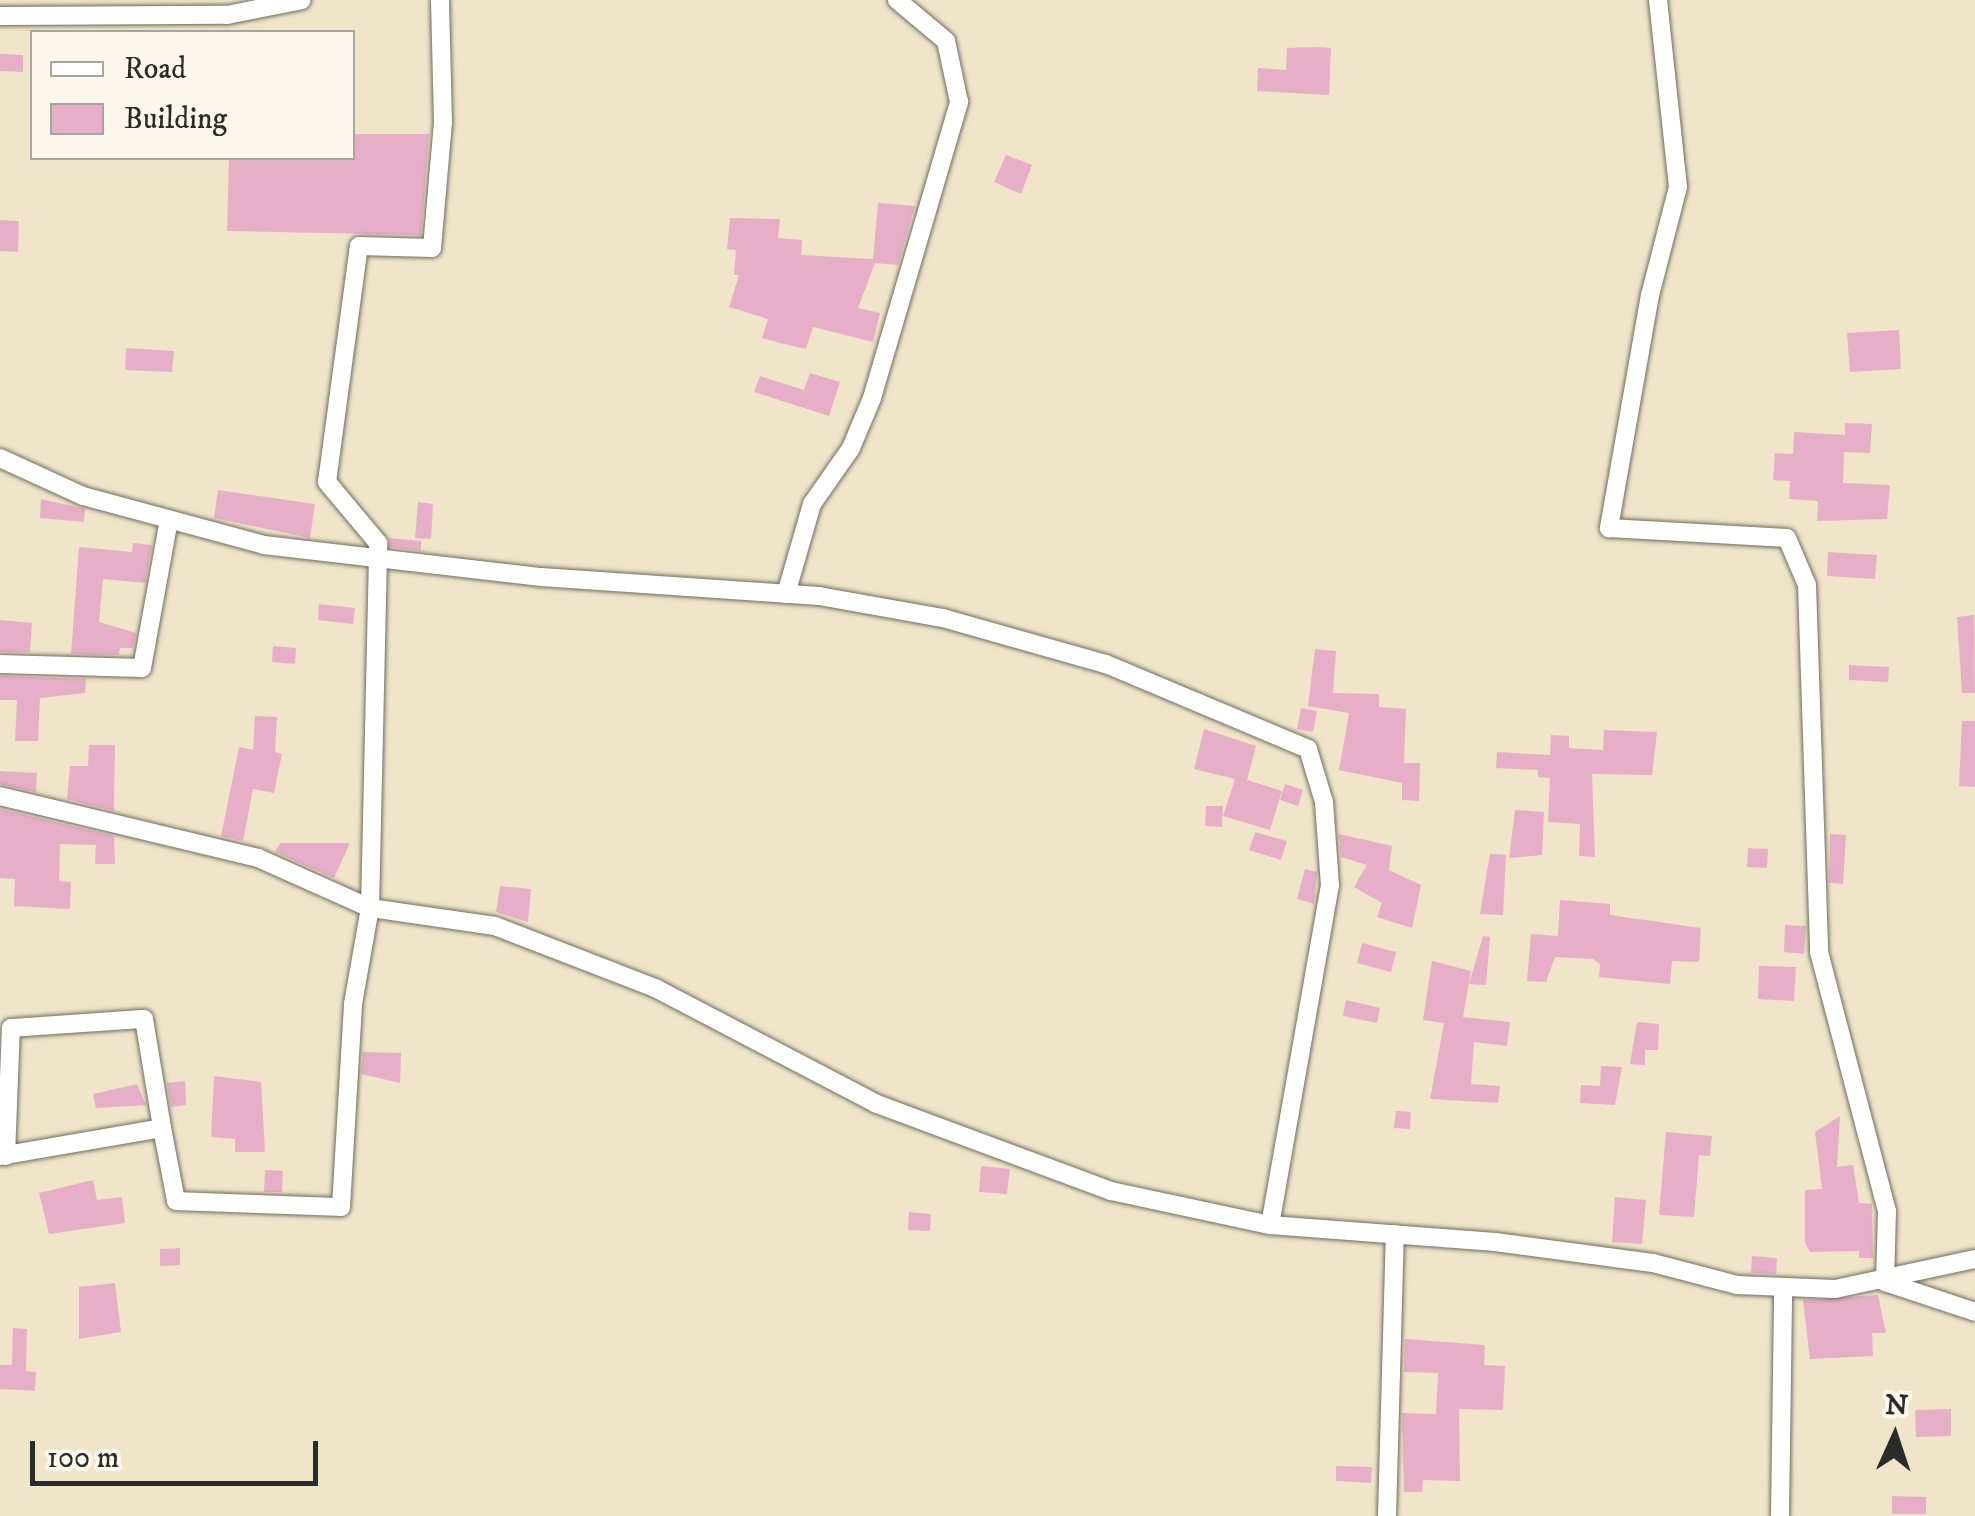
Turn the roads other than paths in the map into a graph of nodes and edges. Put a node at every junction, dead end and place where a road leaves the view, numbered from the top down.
1 (302, 0) edge
2 (440, 0) edge
3 (897, 0) edge
4 (1658, 0) edge
5 (0, 16) edge
6 (0, 458) edge
7 (169, 519) junction
8 (375, 561) junction
9 (786, 594) junction
10 (0, 664) edge
11 (0, 796) edge
12 (370, 908) junction
13 (4, 1088) edge
14 (162, 1128) junction
15 (3, 1156) edge
16 (1270, 1225) junction
17 (1395, 1234) junction
18 (1975, 1259) edge
19 (1885, 1282) junction
20 (1783, 1287) junction
21 (1975, 1312) edge
22 (1387, 1516) edge
23 (1780, 1516) edge

1 - 5 street
2 - 8 street
3 - 9 street
4 - 19 street
6 - 7 street
7 - 8 street
7 - 10 street
8 - 9 street
8 - 12 street
9 - 16 street
11 - 12 street
12 - 14 street
12 - 16 street
13 - 14 street
13 - 15 street
14 - 15 street
16 - 17 street
17 - 20 street
17 - 22 street
18 - 19 street
19 - 20 street
19 - 21 street
20 - 23 street

